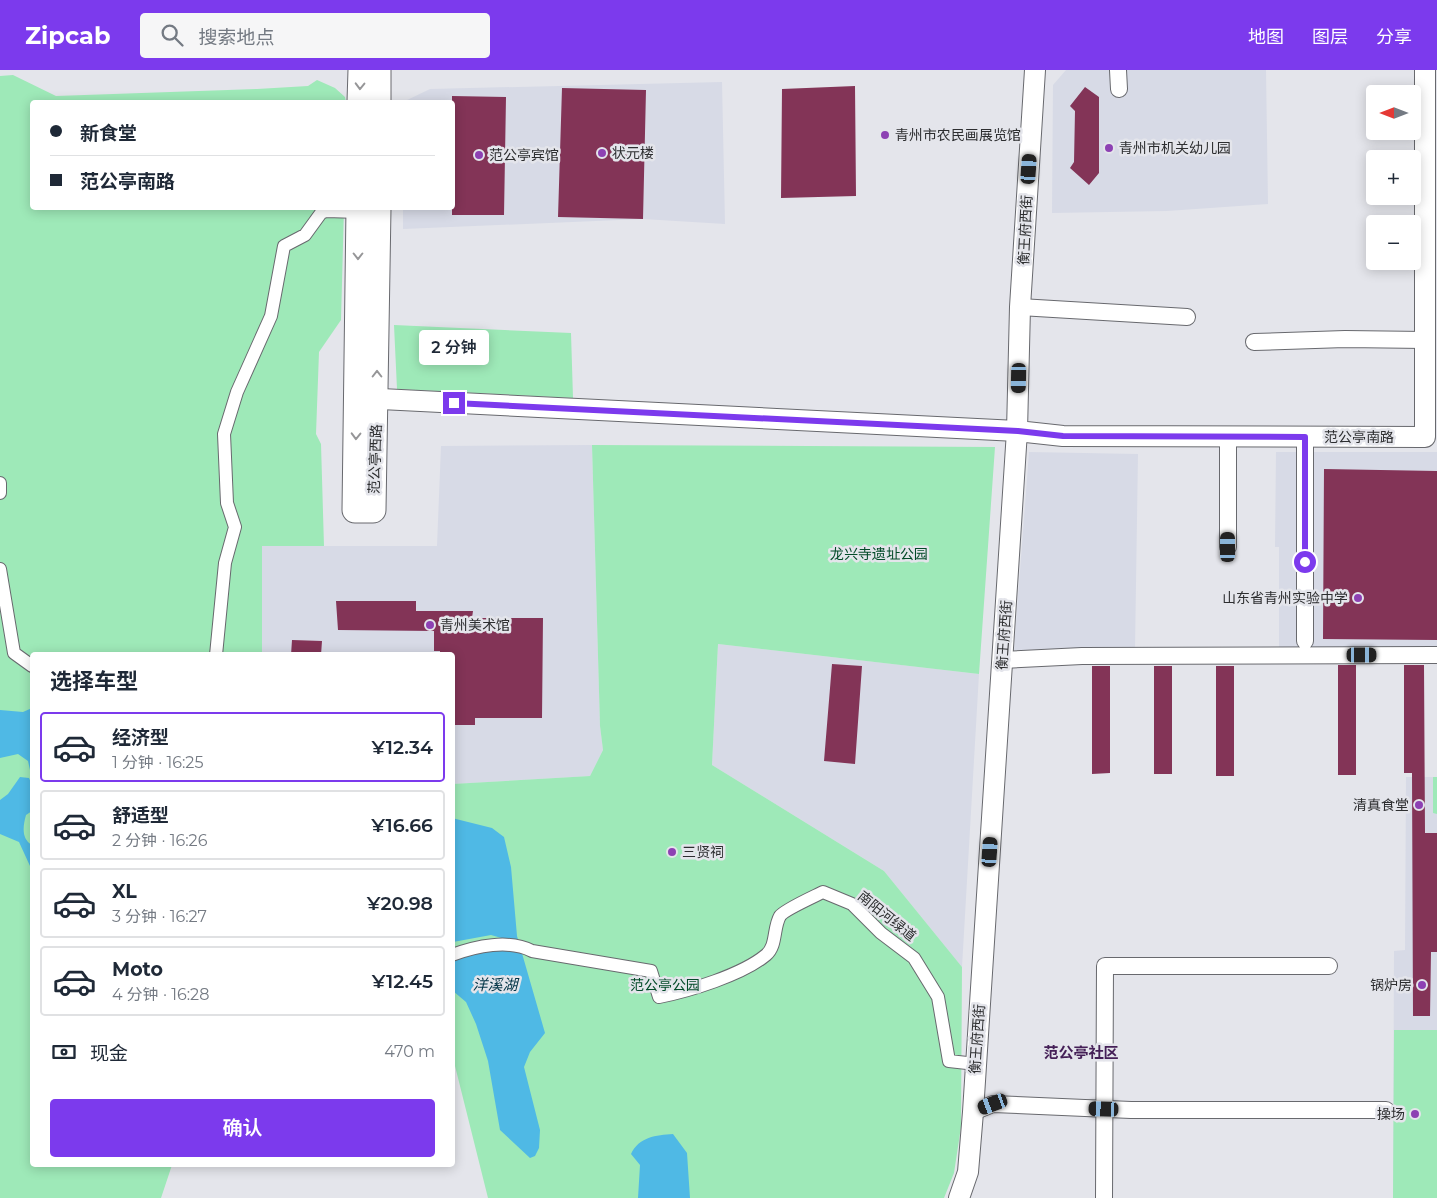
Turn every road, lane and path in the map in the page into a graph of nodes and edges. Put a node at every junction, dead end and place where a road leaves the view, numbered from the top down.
1 (361, 70) edge
2 (378, 70) edge
3 (1035, 70) edge
4 (1118, 70) edge
5 (1425, 70) edge
6 (1119, 89) dead end
7 (360, 100) edge
8 (378, 100) edge
9 (346, 210) edge
10 (365, 210) edge
11 (1020, 307) junction
12 (1187, 316) dead end
13 (1425, 340) junction
14 (1254, 342) dead end
15 (367, 398) joint
16 (1018, 431) junction
17 (1228, 436) junction
18 (1305, 437) junction
19 (0, 483) edge
20 (0, 493) edge
21 (1228, 547) dead end
22 (0, 569) edge
23 (1305, 641) dead end
24 (216, 652) edge
25 (1437, 654) edge
26 (1002, 660) junction
27 (30, 665) edge
28 (455, 955) edge
29 (1329, 966) dead end
30 (976, 1064) junction
31 (1104, 1109) junction
32 (1386, 1110) dead end
33 (973, 1112) junction
34 (959, 1198) edge
35 (1104, 1198) edge

1 -> 7 main road
2 - 8 main road
3 - 11 street, 衡王府西街
4 - 6 street
5 - 13 street, 范公亭南路
9 - 24 street
10 - 15 main road
11 - 12 street
11 - 16 street, 衡王府西街
13 - 14 street
13 - 18 street, 范公亭南路
15 - 16 street, 范公亭南路
16 - 17 street, 范公亭南路
16 - 26 street, 衡王府西街
17 - 18 street, 范公亭南路
17 - 21 street
18 - 23 street
19 - 20 street
22 - 27 street
25 - 26 street
26 - 30 street, 衡王府西街
28 - 30 street, 南阳河绿道
29 - 31 street
30 - 33 street, 衡王府西街
31 - 32 street
31 - 33 street
31 - 35 street
33 - 34 street, 衡王府西街

